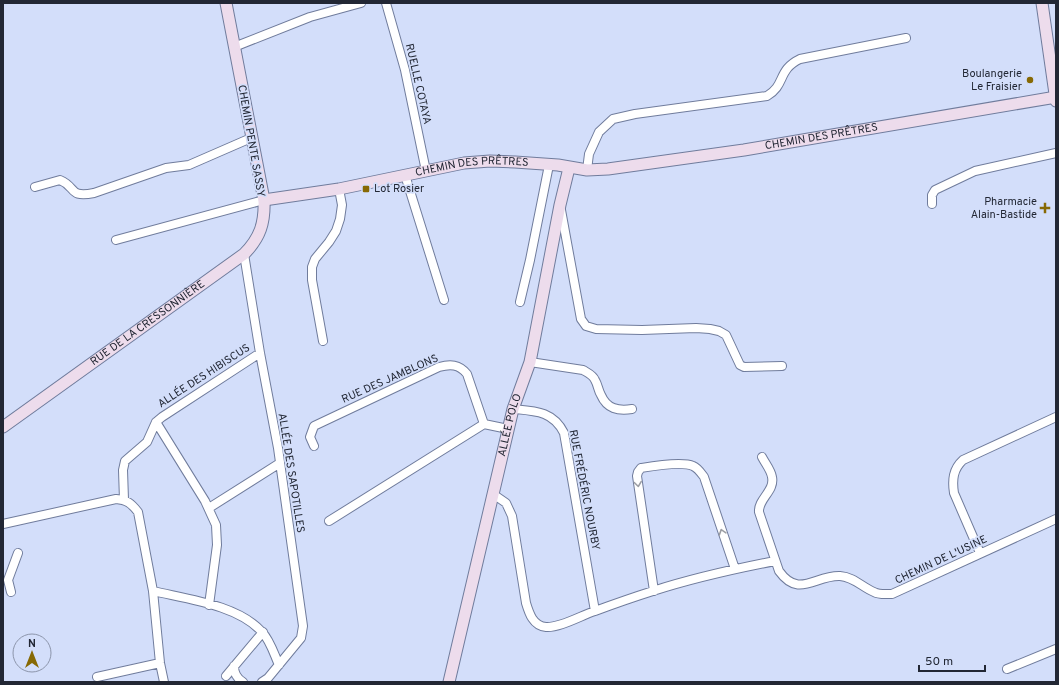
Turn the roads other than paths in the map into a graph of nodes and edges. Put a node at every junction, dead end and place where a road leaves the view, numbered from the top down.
1 (226, 3) edge
2 (361, 3) edge
3 (386, 3) edge
4 (394, 3) edge
5 (1042, 3) edge
6 (906, 38) dead end
7 (234, 47) junction
8 (1056, 96) edge
9 (1056, 101) edge
10 (251, 138) junction
11 (1056, 153) edge
12 (549, 165) junction
13 (569, 168) junction
14 (587, 170) junction
15 (426, 171) junction
16 (405, 176) junction
17 (35, 187) dead end
18 (339, 189) junction
19 (264, 200) junction
20 (932, 204) dead end
21 (560, 205) junction
22 (116, 240) dead end
23 (244, 254) junction
24 (444, 300) dead end
25 (520, 302) dead end
26 (322, 342) dead end
27 (260, 353) junction
28 (530, 362) junction
29 (782, 366) dead end
30 (513, 409) junction
31 (632, 409) dead end
32 (1056, 417) edge
33 (156, 422) junction
34 (484, 424) junction
35 (3, 427) edge
36 (508, 429) junction
37 (314, 446) dead end
38 (762, 457) dead end
39 (280, 463) junction
40 (493, 494) junction
41 (124, 500) junction
42 (208, 508) junction
43 (1056, 519) edge
44 (329, 522) dead end
45 (3, 524) edge
46 (18, 553) dead end
47 (980, 553) junction
48 (775, 561) junction
49 (735, 569) junction
50 (5, 579) edge
51 (153, 591) junction
52 (654, 591) junction
53 (11, 592) dead end
54 (209, 605) junction
55 (595, 611) junction
56 (263, 632) junction
57 (1056, 649) edge
58 (160, 663) junction
59 (279, 664) junction
60 (234, 666) junction
61 (1007, 669) dead end
62 (226, 676) dead end
63 (97, 677) dead end
64 (164, 682) edge
65 (243, 682) edge
66 (262, 682) edge
67 (449, 682) edge

1 - 7 street, CHEMIN PENTE SASSY
2 - 7 street
3 - 4 street
3 - 15 street, RUELLE COTAYA
5 - 8 street
6 - 14 street
7 - 10 street, CHEMIN PENTE SASSY
8 - 9 street
8 - 14 street, CHEMIN DES PRÊTRES
10 - 17 street
10 - 19 street, CHEMIN PENTE SASSY
11 - 20 street
12 - 13 street, CHEMIN DES PRÊTRES
12 - 15 street, CHEMIN DES PRÊTRES
12 - 25 street
13 - 14 street, CHEMIN DES PRÊTRES
13 - 21 street, ALLÉE POLO
15 - 16 street, CHEMIN DES PRÊTRES
16 - 18 street, CHEMIN DES PRÊTRES
16 - 24 street
18 - 19 street, CHEMIN DES PRÊTRES
18 - 26 street
19 - 22 street, CHEMIN PENTE SASSY
19 - 23 street, RUE DE LA CRESSONNIÈRE
21 - 28 street, ALLÉE POLO
21 - 29 street
23 - 27 street, ALLÉE DES SAPOTILLES
23 - 35 street, RUE DE LA CRESSONNIÈRE
27 - 33 street, ALLÉE DES HIBISCUS
27 - 39 street, ALLÉE DES SAPOTILLES
28 - 30 street, ALLÉE POLO
28 - 31 street
30 - 36 street, ALLÉE POLO
30 - 55 street, RUE FRÉDÉRIC NOURBY
32 - 47 street
33 - 41 street, ALLÉE DES HIBISCUS
33 - 42 street
34 - 36 street
34 - 37 street, RUE DES JAMBLONS
34 - 44 street
36 - 40 street, ALLÉE POLO
38 - 48 street, CHEMIN DE L'USINE
39 - 42 street
39 - 59 street, ALLÉE DES SAPOTILLES
40 - 55 street
40 - 67 street, ALLÉE POLO
41 - 45 street
41 - 51 street
42 - 54 street
43 - 47 street, CHEMIN DE L'USINE
46 - 50 street
47 - 48 street, CHEMIN DE L'USINE
48 - 49 street
49 - 52 street
49 -> 52 street
50 - 53 street
51 - 54 street
51 - 58 street
52 - 55 street
54 - 56 street
56 - 59 street
56 - 60 street
57 - 61 street
58 - 63 street
58 - 64 street
59 - 66 street, ALLÉE DES SAPOTILLES
60 - 62 street
60 - 65 street

